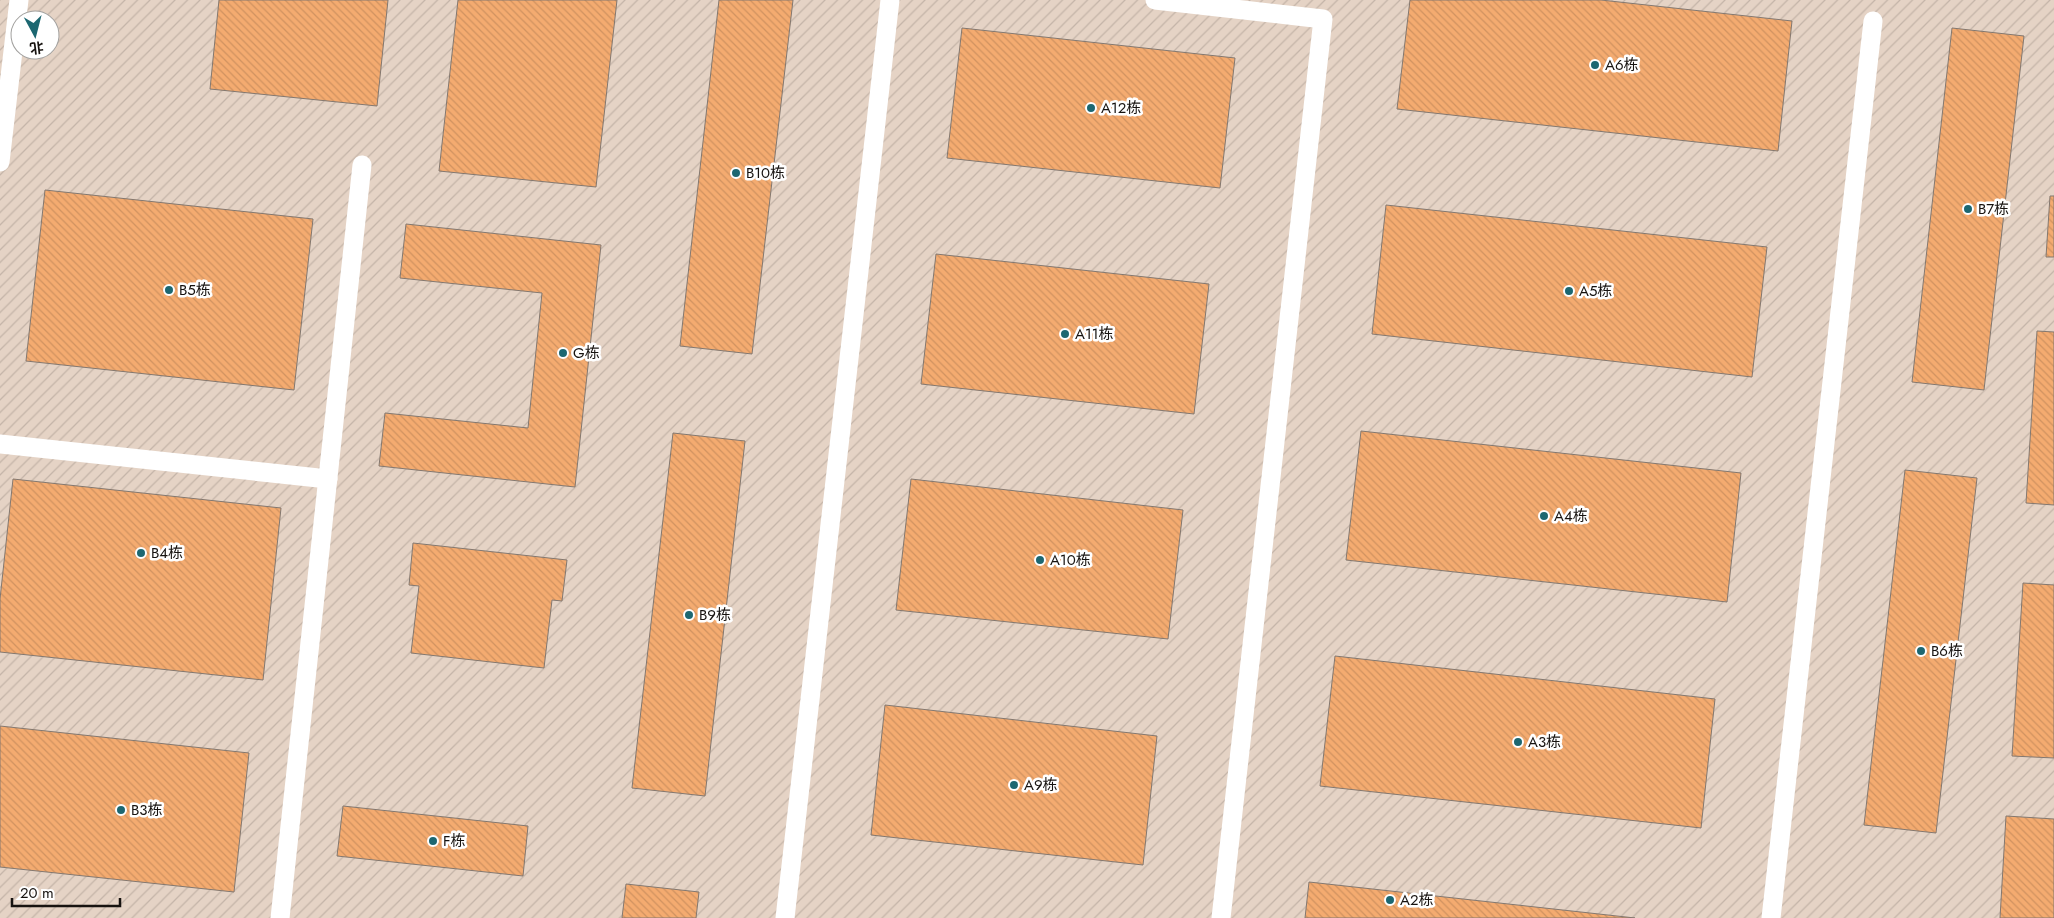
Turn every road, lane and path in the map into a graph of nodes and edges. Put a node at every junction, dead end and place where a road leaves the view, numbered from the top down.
1 (19, 0) edge
2 (890, 0) edge
3 (1155, 0) edge
4 (1872, 21) dead end
5 (0, 162) edge
6 (362, 165) dead end
7 (0, 444) edge
8 (328, 479) junction
9 (280, 918) edge
10 (785, 918) edge
11 (1221, 918) edge
12 (1771, 918) edge

1 - 5 lane
2 - 10 lane
3 - 11 lane
4 - 12 lane
6 - 8 lane
7 - 8 lane
8 - 9 lane

